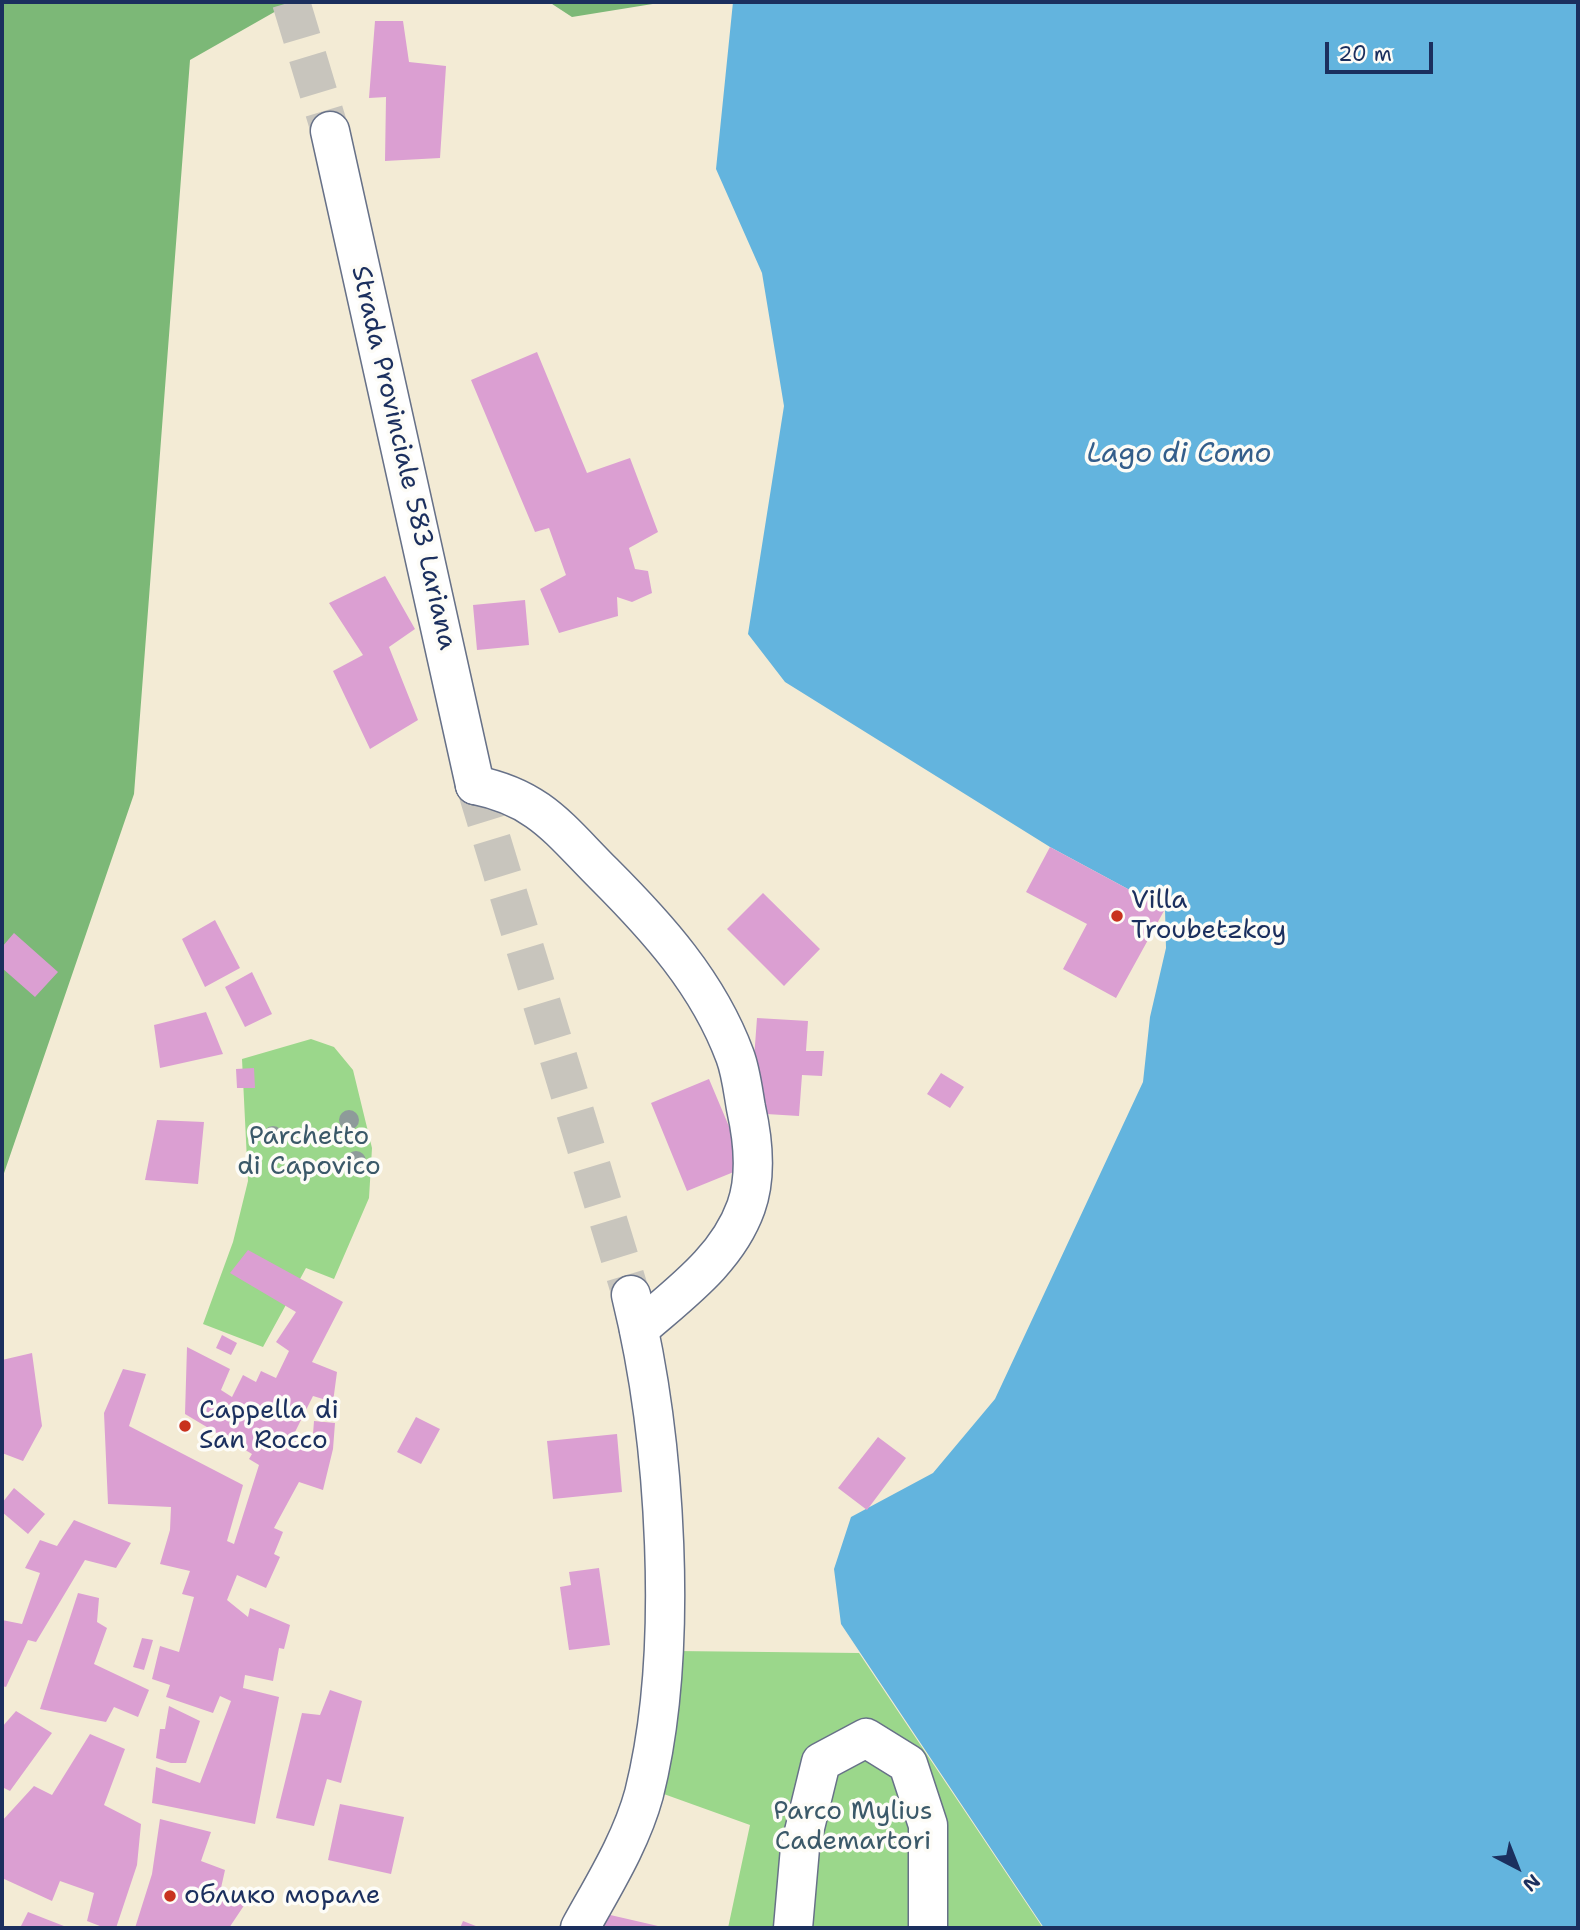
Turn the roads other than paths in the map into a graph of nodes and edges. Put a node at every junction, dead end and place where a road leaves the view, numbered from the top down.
1 (330, 131) tunnel mouth
2 (580, 1928) edge
3 (793, 1928) edge
4 (928, 1928) edge

1 - 2 main road, Strada Provinciale 583 Lariana
3 - 4 main road

